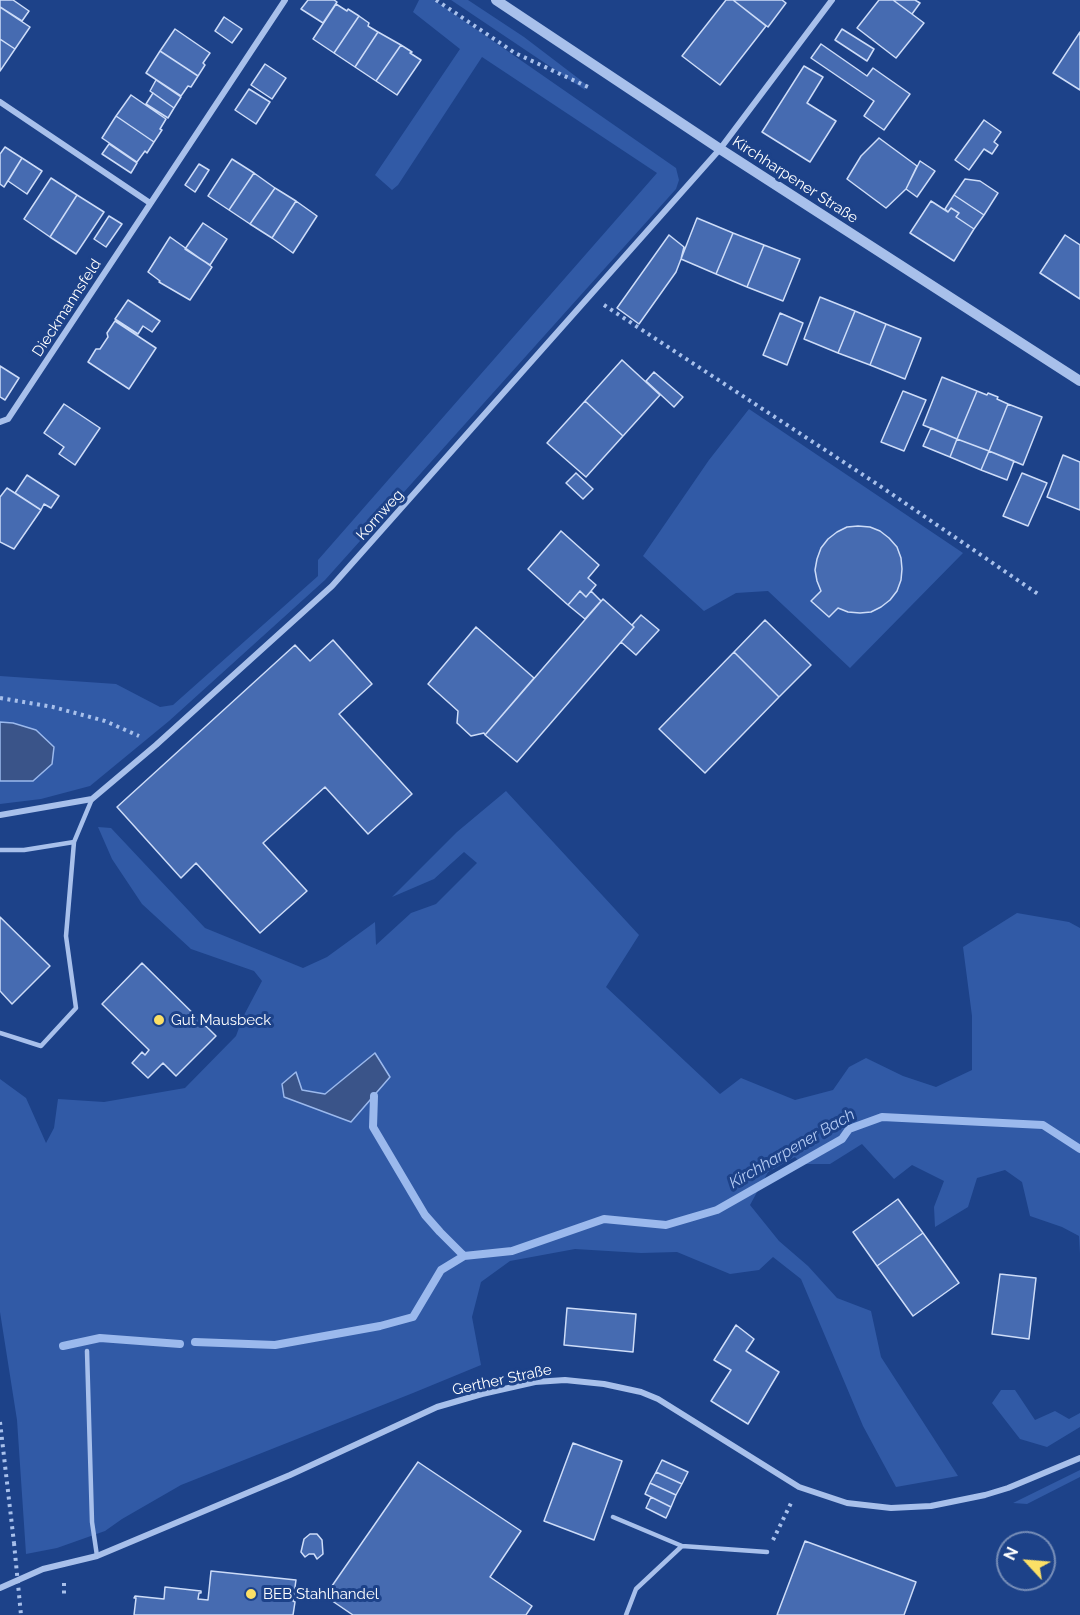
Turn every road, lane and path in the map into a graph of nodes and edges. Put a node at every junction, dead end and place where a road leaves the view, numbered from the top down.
1 (285, 0) edge
2 (496, 0) edge
3 (832, 0) edge
4 (0, 102) edge
5 (720, 149) junction
6 (150, 203) junction
7 (591, 295) junction
8 (1080, 381) edge
9 (0, 422) edge
10 (1038, 594) dead end
11 (0, 698) edge
12 (156, 745) junction
13 (92, 799) junction
14 (0, 815) edge
15 (74, 842) junction
16 (0, 850) edge
17 (0, 1033) edge
18 (87, 1352) dead end
19 (0, 1422) edge
20 (1080, 1458) edge
21 (791, 1503) dead end
22 (613, 1517) dead end
23 (779, 1528) dead end
24 (682, 1546) junction
25 (767, 1552) dead end
26 (97, 1556) junction
27 (64, 1586) dead end
28 (0, 1588) edge
29 (64, 1595) dead end
30 (21, 1615) edge
31 (626, 1615) edge

1 - 6 street, Dieckmannsfeld
2 - 5 street, Kirchharpener Straße
3 - 5 street, Kornweg
4 - 6 street
5 - 7 street, Kornweg
5 - 8 street, Kirchharpener Straße
6 - 9 street, Dieckmannsfeld
7 - 10 path
7 - 12 street, Kornweg
11 - 12 path
12 - 13 street, Kornweg
13 - 14 street
13 - 15 lane
15 - 16 lane
15 - 17 lane
18 - 26 lane
19 - 30 path, bridge
20 - 26 street, Gerther Straße
21 - 23 path
22 - 24 lane
24 - 25 lane
24 - 31 lane
26 - 28 street, Gerther Straße
27 - 29 path

